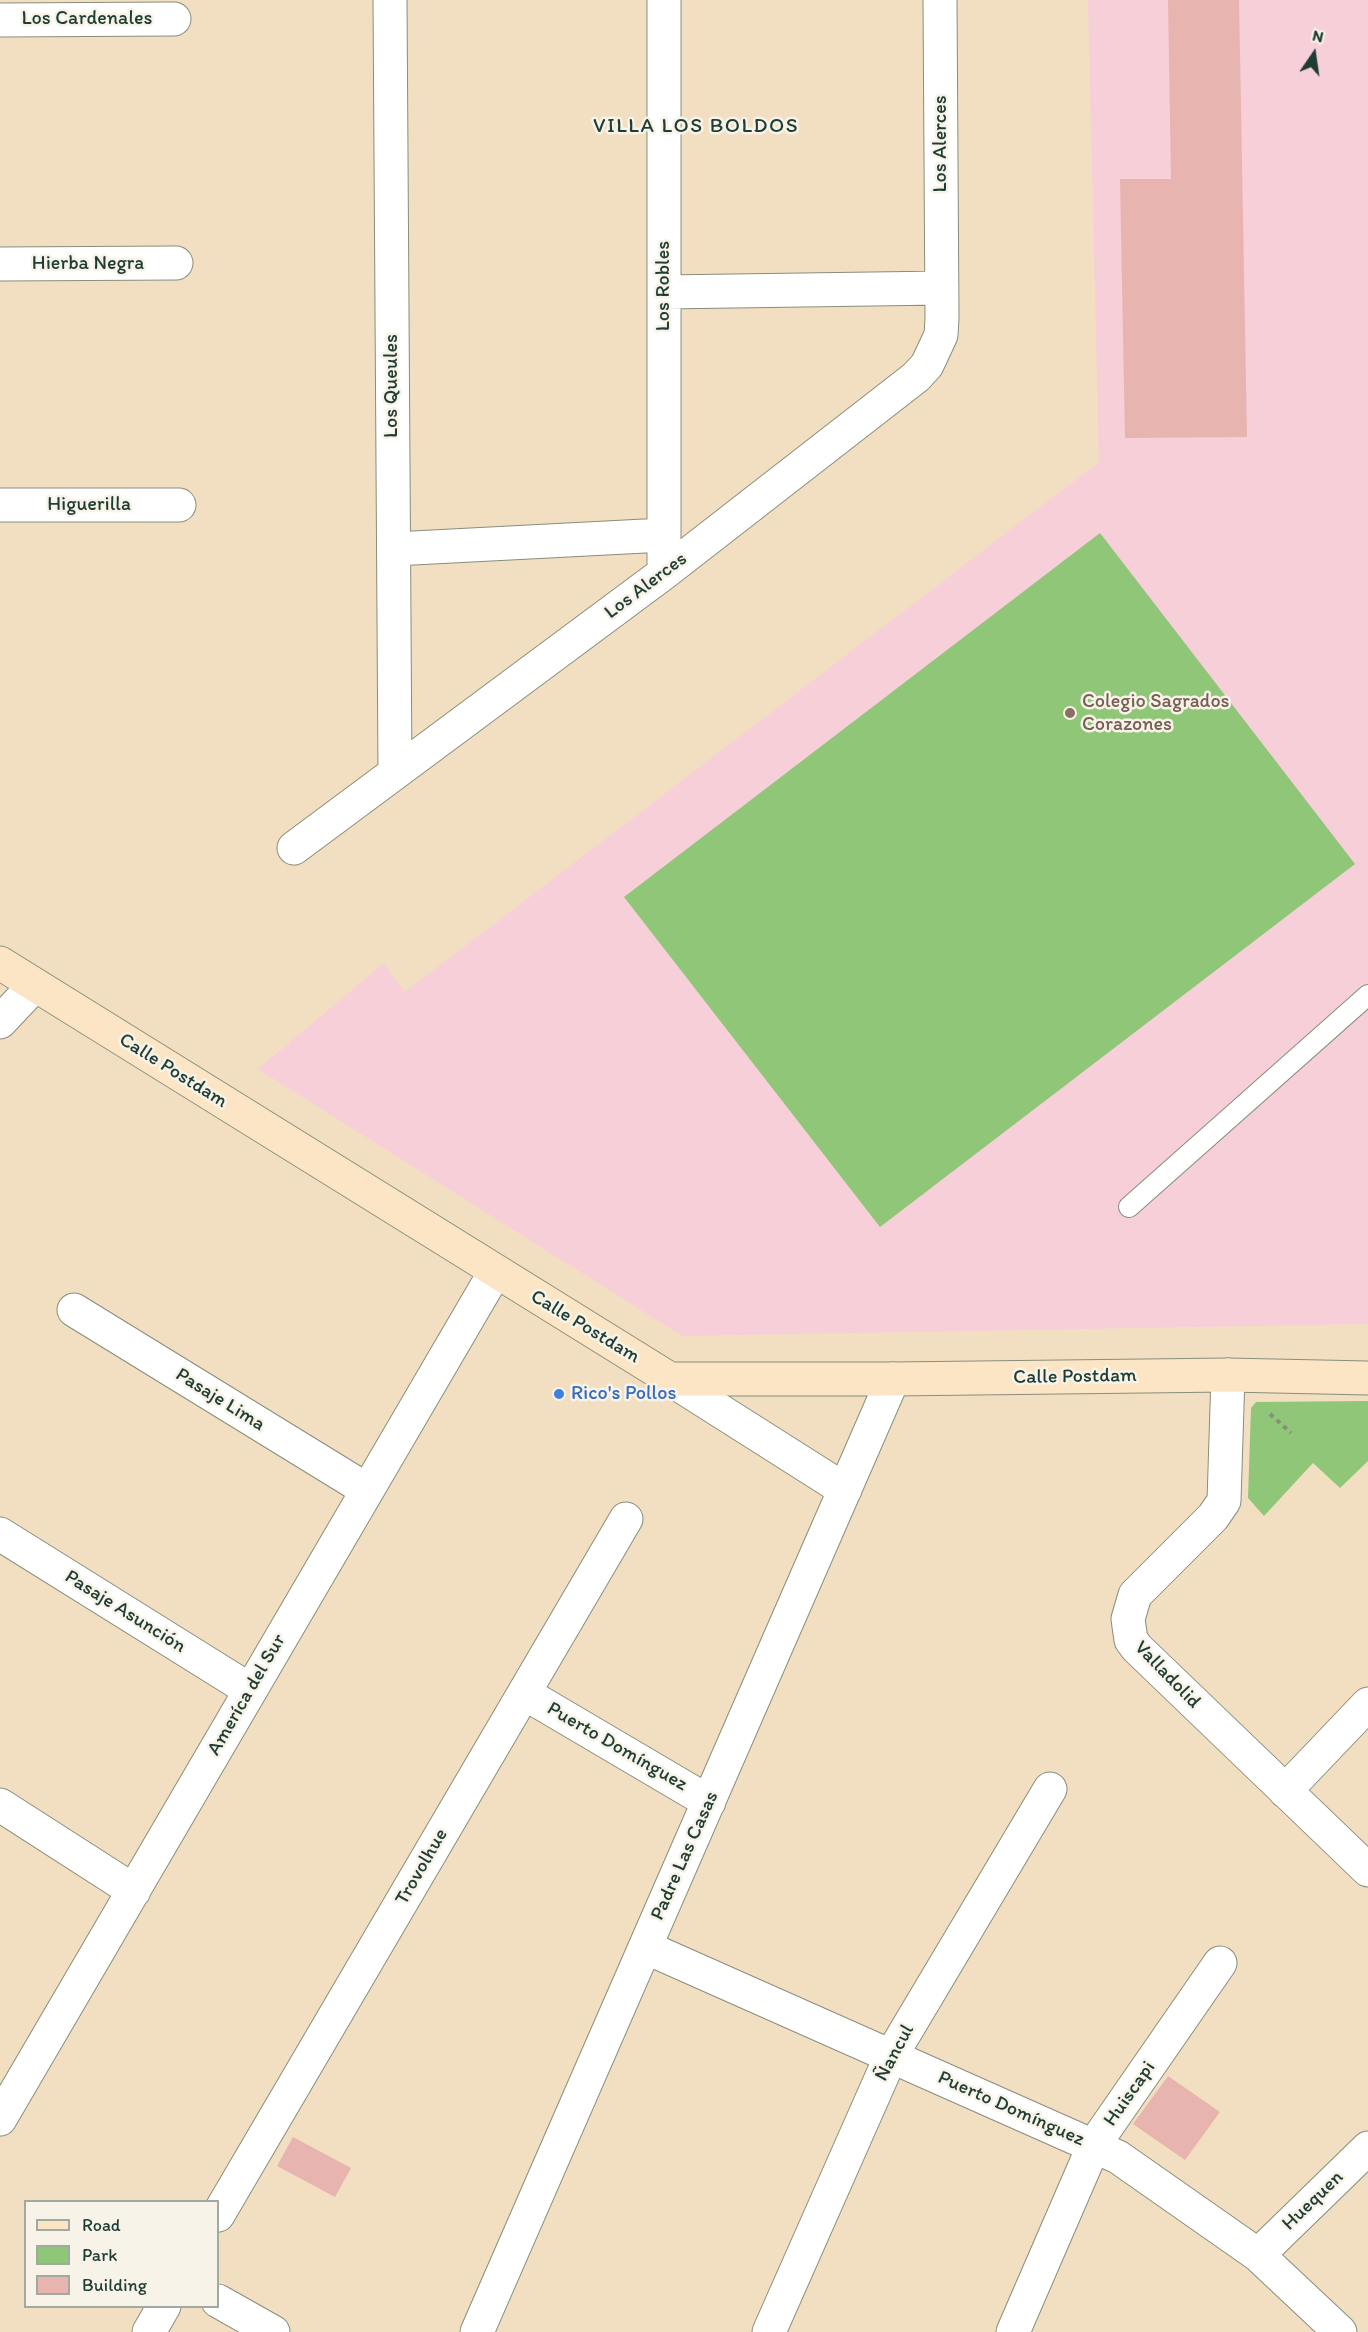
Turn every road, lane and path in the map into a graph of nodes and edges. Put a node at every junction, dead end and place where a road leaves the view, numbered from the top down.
1 (390, 0) edge
2 (664, 0) edge
3 (940, 0) edge
4 (174, 19) dead end
5 (0, 20) edge
6 (176, 263) dead end
7 (0, 264) edge
8 (942, 288) junction
9 (664, 292) junction
10 (0, 505) edge
11 (179, 505) dead end
12 (664, 535) junction
13 (394, 549) junction
14 (664, 573) junction
15 (395, 773) junction
16 (294, 848) dead end
17 (0, 963) edge
18 (35, 985) junction
19 (1368, 995) edge
20 (0, 1022) edge
21 (1129, 1207) dead end
22 (495, 1272) junction
23 (74, 1310) dead end
24 (1228, 1375) junction
25 (1368, 1377) edge
26 (670, 1379) junction
27 (893, 1379) junction
28 (367, 1490) junction
29 (845, 1490) junction
30 (626, 1520) dead end
31 (0, 1534) edge
32 (250, 1690) junction
33 (524, 1693) junction
34 (1368, 1704) edge
35 (1050, 1789) dead end
36 (1285, 1791) junction
37 (709, 1802) junction
38 (0, 1805) edge
39 (1368, 1870) edge
40 (134, 1891) junction
41 (645, 1947) junction
42 (1220, 1963) dead end
43 (891, 2056) junction
44 (4, 2104) edge
45 (1094, 2145) junction
46 (1368, 2148) edge
47 (219, 2214) edge
48 (1258, 2255) junction
49 (219, 2302) edge
50 (163, 2308) edge
51 (149, 2332) edge
52 (273, 2332) edge
53 (477, 2332) edge
54 (769, 2332) edge
55 (1013, 2332) edge
56 (1340, 2332) edge

1 - 13 street, Los Queules
2 - 9 street, Los Robles
3 - 8 street, Los Alerces
4 - 5 street, Los Cardenales
6 - 7 street, Hierba Negra
8 - 9 street
8 - 14 street, Los Alerces
9 - 12 street, Los Robles
10 - 11 street, Higuerilla
12 - 13 street, Los Alerces
12 - 14 street, Los Robles
13 - 15 street, Los Queules
14 - 15 street, Los Alerces
15 - 16 street, Los Alerces
17 - 18 street, Calle Postdam
18 - 20 street
18 - 22 street, Calle Postdam
19 - 21 lane
22 - 26 street, Calle Postdam
22 - 28 street, Ameríca del Sur
23 - 28 street, Pasaje Lima
24 - 25 street, Calle Postdam
24 - 27 street, Calle Postdam
24 - 36 street, Valladolid
26 - 27 street, Calle Postdam
26 - 29 street
27 - 29 street, Padre Las Casas
28 - 32 street, Ameríca del Sur
29 - 37 street, Padre Las Casas
30 - 33 street, Trovolhue
31 - 32 street, Pasaje Asunción
32 - 40 street, Ameríca del Sur
33 - 37 street, Puerto Domínguez
33 - 47 street, Trovolhue
34 - 36 street
35 - 43 street, Ñancul
36 - 39 street, Valladolid
37 - 41 street, Padre Las Casas
38 - 40 street
40 - 44 street, Ameríca del Sur
41 - 43 street, Puerto Domínguez
41 - 53 street, Padre Las Casas
42 - 45 street, Huiscapi
43 - 45 street, Puerto Domínguez
43 - 54 street, Ñancul
45 - 48 street, Puerto Domínguez
45 - 55 street, Huiscapi
46 - 48 street, Huequen
48 - 56 street, Puerto Domínguez
49 - 52 street
50 - 51 street

